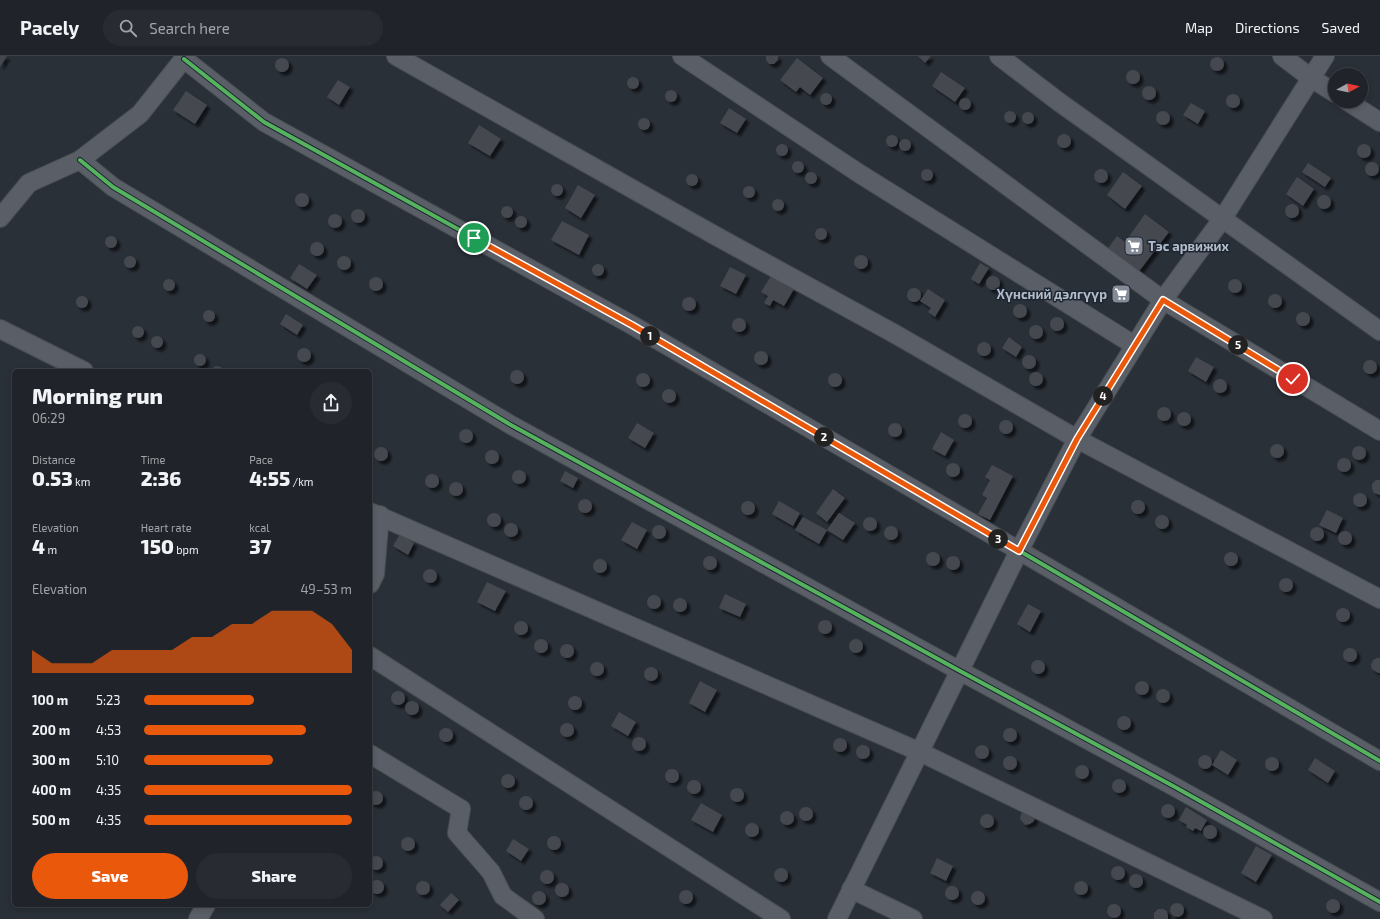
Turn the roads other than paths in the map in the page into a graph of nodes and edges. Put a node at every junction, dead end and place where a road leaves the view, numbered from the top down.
1 (396, 56) edge
2 (682, 56) edge
3 (830, 56) edge
4 (999, 56) edge
5 (1282, 56) edge
6 (1326, 56) edge
7 (185, 57) edge
8 (1311, 78) junction
9 (1328, 89) edge
10 (1359, 108) edge
11 (1380, 122) edge
12 (80, 160) junction
13 (0, 218) edge
14 (1223, 218) junction
15 (1163, 300) junction
16 (0, 328) edge
17 (1380, 331) edge
18 (1134, 345) junction
19 (80, 369) edge
20 (1380, 432) edge
21 (1077, 439) junction
22 (375, 514) edge
23 (1019, 551) junction
24 (372, 580) edge
25 (1380, 599) edge
26 (372, 657) edge
27 (960, 671) junction
28 (920, 752) junction
29 (372, 755) edge
30 (1380, 761) edge
31 (851, 889) junction
32 (1380, 902) edge
33 (205, 907) edge
34 (198, 919) edge
35 (535, 919) edge
36 (781, 919) edge
37 (836, 919) edge
38 (913, 919) edge
39 (1263, 919) edge

1 - 21 street
2 - 18 street
3 - 15 street
4 - 14 street
5 - 8 street
6 - 8 street
7 - 12 street
7 - 23 street
8 - 9 street
8 - 14 street
10 - 11 street
12 - 13 street
12 - 27 street
14 - 15 street
14 - 17 street
15 - 18 street
15 - 20 street
16 - 19 street
18 - 21 street
21 - 23 street
21 - 25 street
22 - 24 street
22 - 28 street
23 - 27 street
23 - 30 street
26 - 36 street
27 - 28 street
27 - 32 street
28 - 31 street
28 - 39 street
29 - 35 street
31 - 37 street
31 - 38 street
33 - 34 street

